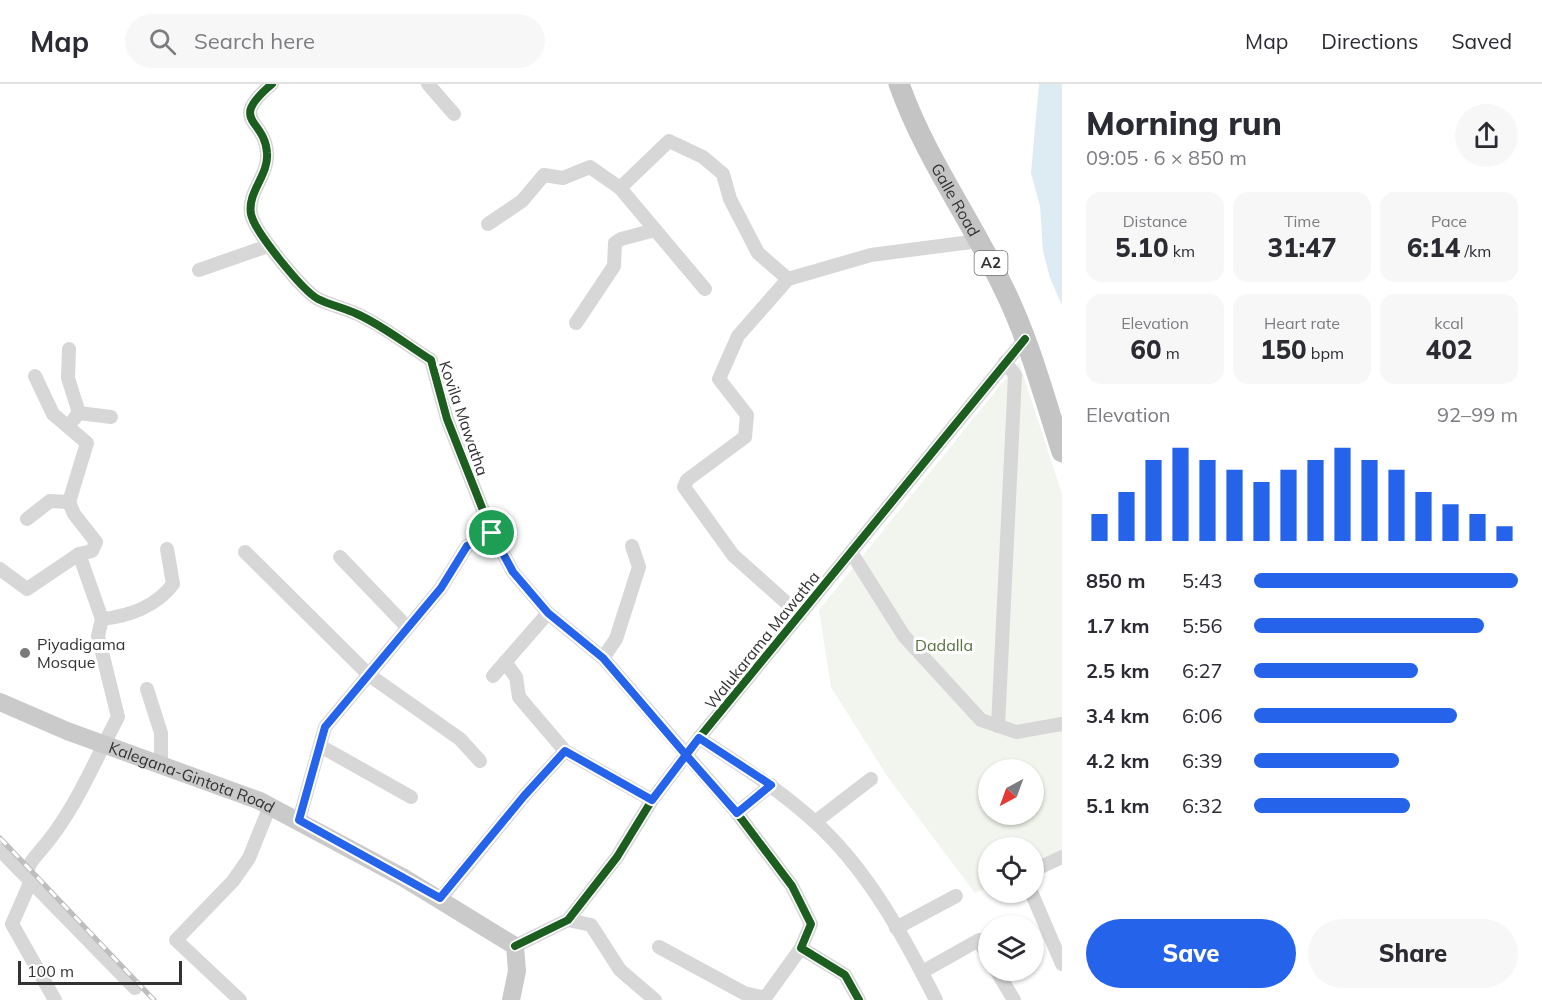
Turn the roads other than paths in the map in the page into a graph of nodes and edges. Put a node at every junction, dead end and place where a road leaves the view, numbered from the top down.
1 (272, 84) edge
2 (428, 84) edge
3 (898, 84) edge
4 (454, 114) dead end
5 (620, 188) junction
6 (488, 224) dead end
7 (655, 230) junction
8 (979, 241) junction
9 (268, 246) junction
10 (199, 270) dead end
11 (788, 279) junction
12 (705, 289) dead end
13 (576, 323) dead end
14 (1024, 339) junction
15 (69, 349) dead end
16 (1005, 362) junction
17 (36, 376) dead end
18 (79, 413) junction
19 (111, 417) dead end
20 (68, 424) junction
21 (1062, 452) edge
22 (69, 502) junction
23 (27, 519) dead end
24 (492, 533) junction
25 (632, 546) dead end
26 (167, 549) dead end
27 (245, 552) dead end
28 (851, 552) junction
29 (79, 554) junction
30 (340, 557) dead end
31 (0, 568) edge
32 (548, 613) junction
33 (800, 615) junction
34 (102, 619) junction
35 (407, 627) junction
36 (603, 658) junction
37 (505, 662) junction
38 (369, 675) junction
39 (493, 676) dead end
40 (147, 689) dead end
41 (0, 702) edge
42 (1062, 724) edge
43 (998, 726) junction
44 (699, 738) junction
45 (104, 743) junction
46 (322, 747) junction
47 (565, 751) junction
48 (686, 755) junction
49 (480, 761) dead end
50 (161, 764) junction
51 (871, 779) dead end
52 (771, 785) junction
53 (411, 797) dead end
54 (652, 800) junction
55 (270, 806) junction
56 (737, 813) junction
57 (299, 820) junction
58 (815, 822) junction
59 (0, 850) edge
60 (1062, 857) edge
61 (1044, 865) edge
62 (30, 883) junction
63 (956, 896) dead end
64 (440, 898) junction
65 (1036, 903) edge
66 (568, 920) junction
67 (896, 928) junction
68 (978, 940) edge
69 (516, 946) junction
70 (659, 946) dead end
71 (801, 948) junction
72 (1062, 964) edge
73 (922, 972) junction
74 (1003, 981) edge
75 (135, 988) dead end
76 (55, 1000) edge
77 (240, 1000) edge
78 (511, 1000) edge
79 (655, 1000) edge
80 (859, 1000) edge
81 (936, 1000) edge
82 (1014, 1000) edge

1 - 9 street, Kovila Mawatha
2 - 4 street
3 - 8 highway, Galle Road / A2
5 - 6 street
5 - 7 street
5 - 11 street
7 - 12 street
7 - 13 street
8 - 11 street
8 - 14 highway, Galle Road / A2
9 - 10 street
9 - 24 street, Kovila Mawatha
11 - 33 street
14 - 16 street, Walukarama Mawatha
14 - 21 highway, Galle Road / A2
15 - 18 street
16 - 28 street, Walukarama Mawatha
16 - 43 street
17 - 20 street
18 - 19 street
18 - 20 street
20 - 22 street
22 - 23 street
22 - 29 street
24 - 32 street, Kovila Mawatha
24 - 35 street
25 - 36 street
26 - 34 street
27 - 38 street
28 - 33 street, Walukarama Mawatha
28 - 43 street
29 - 31 street
29 - 34 street
30 - 35 street
32 - 36 street, Kovila Mawatha
32 - 37 street
33 - 44 street, Walukarama Mawatha
34 - 45 street
35 - 38 street
36 - 48 street, Kovila Mawatha
37 - 39 street
37 - 47 street
38 - 46 street
38 - 49 street
40 - 50 street
41 - 45 main road, Kalegana-Gintota Road
42 - 43 street
44 - 48 street, Walukarama Mawatha
44 - 52 street
45 - 50 main road, Kalegana-Gintota Road
45 - 62 street
46 - 53 street
46 - 57 street
47 - 54 street
47 - 64 street
48 - 54 street, Walukarama Mawatha
48 - 56 street, Kovila Mawatha
50 - 55 main road, Kalegana-Gintota Road
51 - 58 street
52 - 56 street
52 - 58 street
54 - 66 street, Walukarama Mawatha
55 - 57 main road, Kalegana-Gintota Road
55 - 77 street
56 - 71 street, Kovila Mawatha
57 - 64 main road, Kalegana-Gintota Road
58 - 67 street
59 - 62 street
60 - 61 street
62 - 75 street
62 - 76 street
63 - 67 street
64 - 69 main road, Kalegana-Gintota Road
65 - 72 street
66 - 69 street, Walukarama Mawatha
66 - 79 street
67 - 73 street
68 - 73 street
69 - 78 main road
70 - 71 street, Kovila Mawatha
71 - 80 street
73 - 81 street
74 - 82 street

